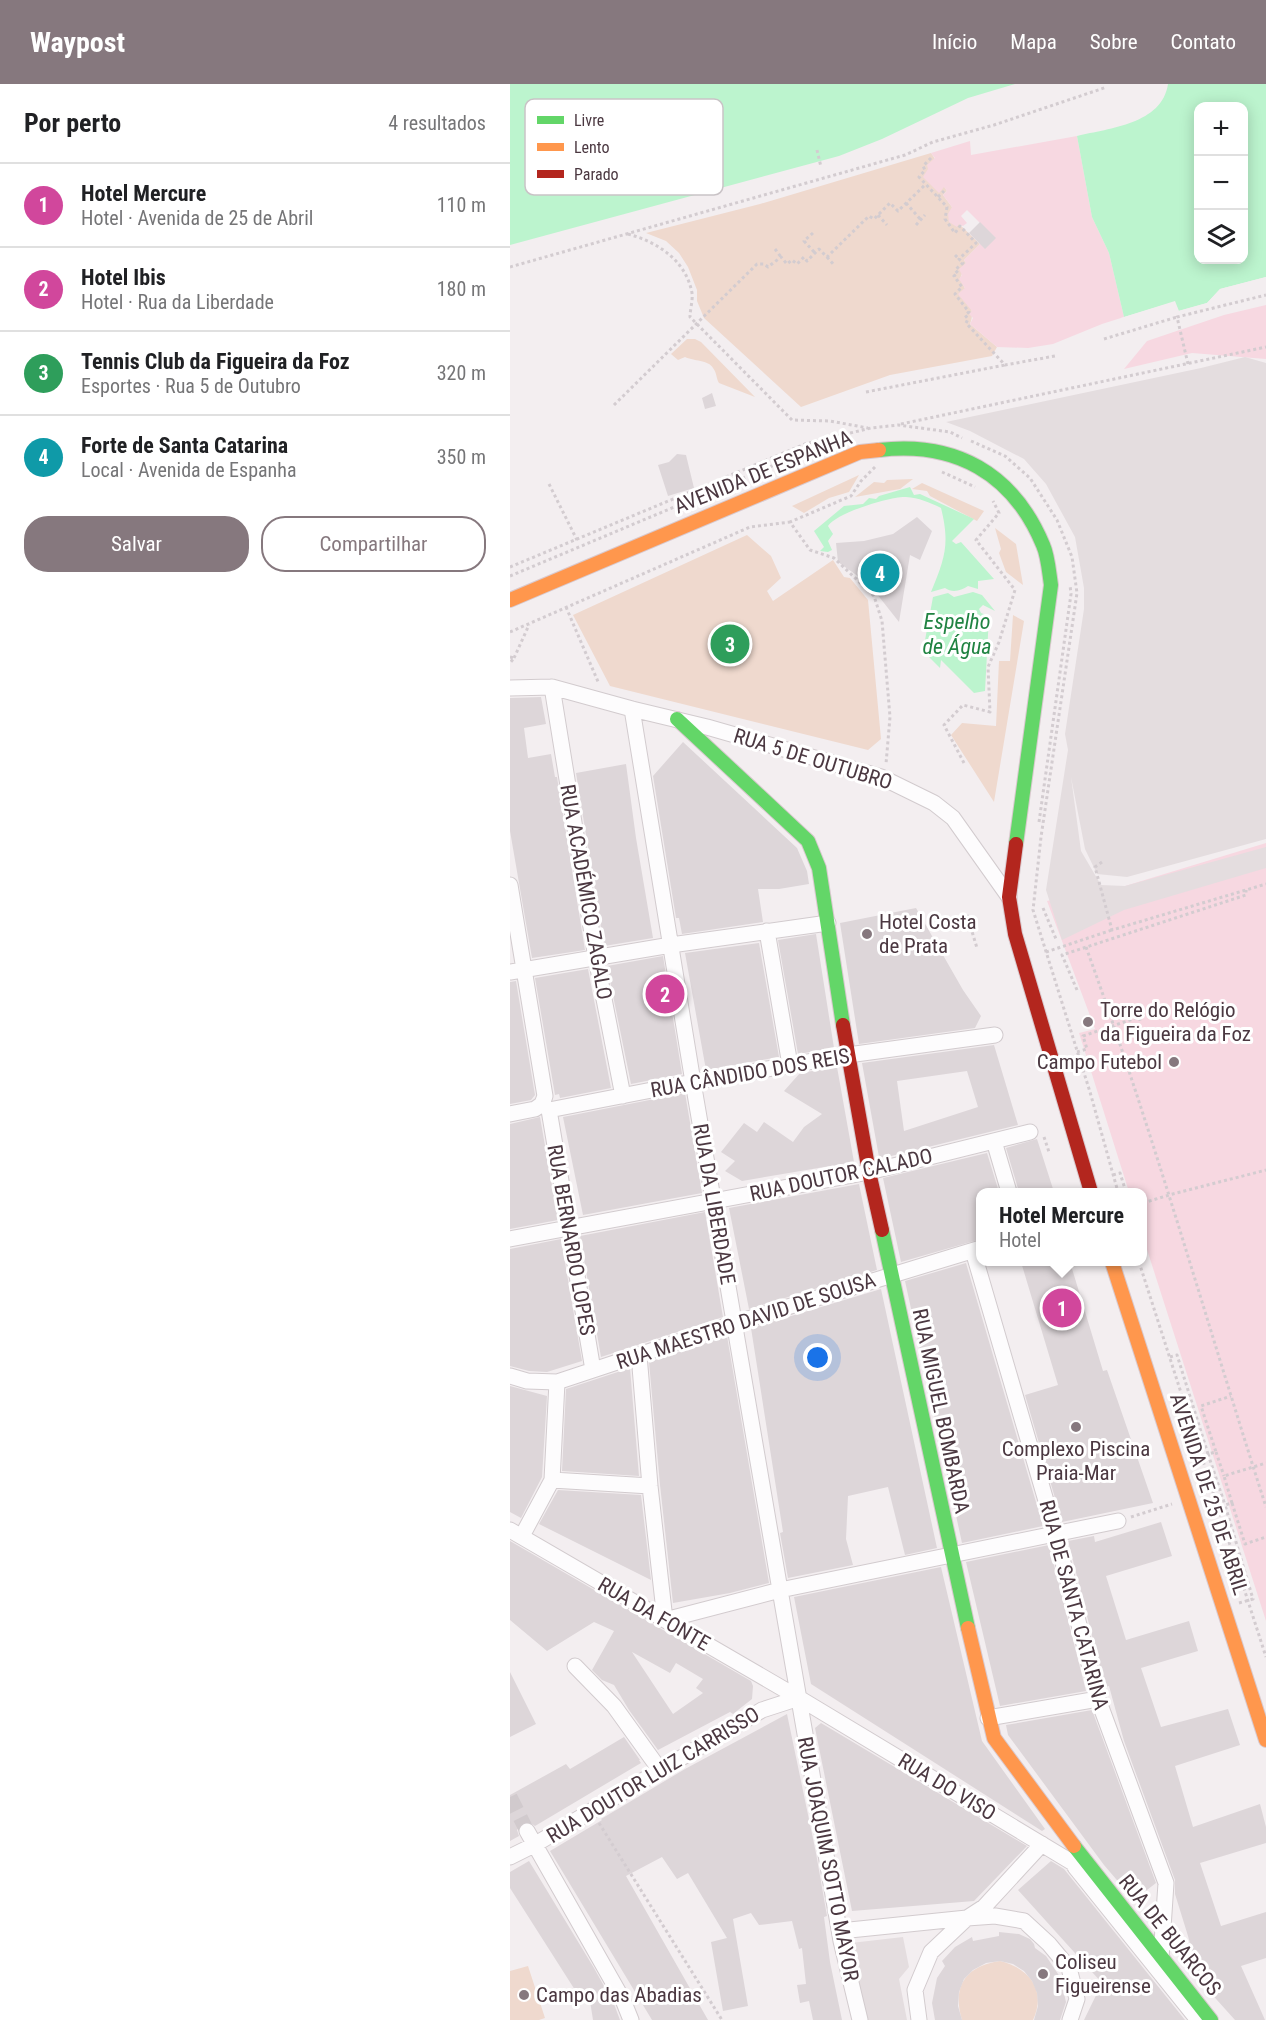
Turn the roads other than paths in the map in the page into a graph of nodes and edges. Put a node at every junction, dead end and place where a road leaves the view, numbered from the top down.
1 (510, 600) edge
2 (552, 687) junction
3 (510, 688) edge
4 (632, 709) junction
5 (677, 719) junction
6 (510, 885) edge
7 (1009, 897) junction
8 (828, 923) junction
9 (767, 931) junction
10 (671, 945) junction
11 (596, 958) junction
12 (517, 971) edge
13 (995, 1035) dead end
14 (848, 1055) junction
15 (790, 1065) junction
16 (693, 1082) junction
17 (623, 1096) junction
18 (545, 1107) junction
19 (510, 1114) edge
20 (1036, 1132) road end
21 (994, 1141) junction
22 (869, 1172) junction
23 (1008, 1188) edge
24 (1090, 1188) edge
25 (714, 1202) junction
26 (569, 1228) junction
27 (510, 1239) edge
28 (976, 1249) edge
29 (982, 1266) edge
30 (1113, 1266) edge
31 (891, 1275) junction
32 (735, 1323) junction
33 (639, 1355) junction
34 (593, 1370) junction
35 (510, 1376) edge
36 (557, 1382) junction
37 (552, 1480) junction
38 (650, 1485) junction
39 (1118, 1521) road end
40 (516, 1533) edge
41 (1056, 1534) junction
42 (951, 1554) junction
43 (780, 1590) junction
44 (665, 1620) junction
45 (575, 1666) dead end
46 (799, 1698) junction
47 (1098, 1700) junction
48 (988, 1718) junction
49 (1266, 1740) edge
50 (660, 1770) junction
51 (527, 1831) tunnel mouth
52 (1042, 1844) junction
53 (534, 1845) junction
54 (510, 1857) edge
55 (1069, 1860) junction
56 (1096, 1876) junction
57 (967, 1918) junction
58 (840, 1931) junction
59 (1161, 1958) junction
60 (631, 2020) edge
61 (860, 2020) edge
62 (919, 2020) edge
63 (1070, 2020) edge
64 (1198, 2020) edge
65 (1211, 2020) edge

1 - 7 main road, AVENIDA DE ESPANHA
2 - 3 street, RUA 5 DE OUTUBRO
2 - 4 street, RUA 5 DE OUTUBRO
2 - 11 street, RUA ACADÉMICO ZAGALO
4 - 5 street, RUA 5 DE OUTUBRO
4 - 10 street, RUA DA LIBERDADE
5 - 7 street, RUA 5 DE OUTUBRO
5 - 8 main road, RUA MIGUEL BOMBARDA
6 - 12 street, RUA BERNARDO LOPES
7 - 24 main road
8 - 9 street
8 - 14 main road, RUA MIGUEL BOMBARDA
9 - 10 street
9 - 15 street
10 - 11 street
10 - 16 street, RUA DA LIBERDADE
11 - 12 street
11 - 17 street, RUA ACADÉMICO ZAGALO
12 - 18 street, RUA BERNARDO LOPES
13 - 14 street, RUA CÂNDIDO DOS REIS
14 - 15 street, RUA CÂNDIDO DOS REIS
14 - 22 main road, RUA MIGUEL BOMBARDA
15 - 16 street, RUA CÂNDIDO DOS REIS
16 - 17 street, RUA CÂNDIDO DOS REIS
16 - 25 street, RUA DA LIBERDADE
17 - 18 street, RUA CÂNDIDO DOS REIS
18 - 19 street, RUA CÂNDIDO DOS REIS
18 - 26 street, RUA BERNARDO LOPES
20 - 21 street, RUA DOUTOR CALADO
21 - 22 street, RUA DOUTOR CALADO
21 - 23 street
22 - 25 street, RUA DOUTOR CALADO
22 - 31 main road, RUA MIGUEL BOMBARDA
25 - 26 street, RUA DOUTOR CALADO
25 - 32 street, RUA DA LIBERDADE
26 - 27 street, RUA DOUTOR CALADO
26 - 34 street, RUA BERNARDO LOPES
28 - 31 street, RUA MAESTRO DAVID DE SOUSA
29 - 41 street, RUA DE SANTA CATARINA
30 - 49 main road, AVENIDA DE 25 DE ABRIL
31 - 32 street, RUA MAESTRO DAVID DE SOUSA
31 - 42 main road, RUA MIGUEL BOMBARDA
32 - 33 street, RUA MAESTRO DAVID DE SOUSA
32 - 43 street, RUA DA LIBERDADE
33 - 34 street, RUA MAESTRO DAVID DE SOUSA
33 - 38 street
34 - 36 street, RUA MAESTRO DAVID DE SOUSA
35 - 36 street, RUA MAESTRO DAVID DE SOUSA
36 - 37 street
37 - 38 street
37 - 40 street
38 - 44 street
39 - 41 street
40 - 44 street, RUA DA FONTE
41 - 42 street
41 - 47 street, RUA DE SANTA CATARINA
42 - 43 street
42 - 48 main road, RUA MIGUEL BOMBARDA
43 - 44 street
43 - 46 street, RUA DA LIBERDADE
44 - 46 street, RUA DA FONTE
45 - 50 street
46 - 50 street, RUA DOUTOR LUIZ CARRISSO
46 - 52 street, RUA DO VISO
46 - 58 street, RUA JOAQUIM SOTTO MAYOR
47 - 48 street
47 - 59 street, RUA DE SANTA CATARINA
48 - 56 main road, RUA MIGUEL BOMBARDA
50 - 53 street, RUA DOUTOR LUIZ CARRISSO
51 - 53 street
52 - 55 street, RUA DO VISO
52 - 57 street
53 - 54 street, RUA DOUTOR LUIZ CARRISSO
53 - 60 street
55 - 56 street, RUA DO VISO
55 - 64 street
56 - 59 main road, RUA DE BUARCOS
57 - 58 street
57 - 62 street
57 - 63 street
58 - 61 street, RUA JOAQUIM SOTTO MAYOR
59 - 65 main road, RUA DE BUARCOS

